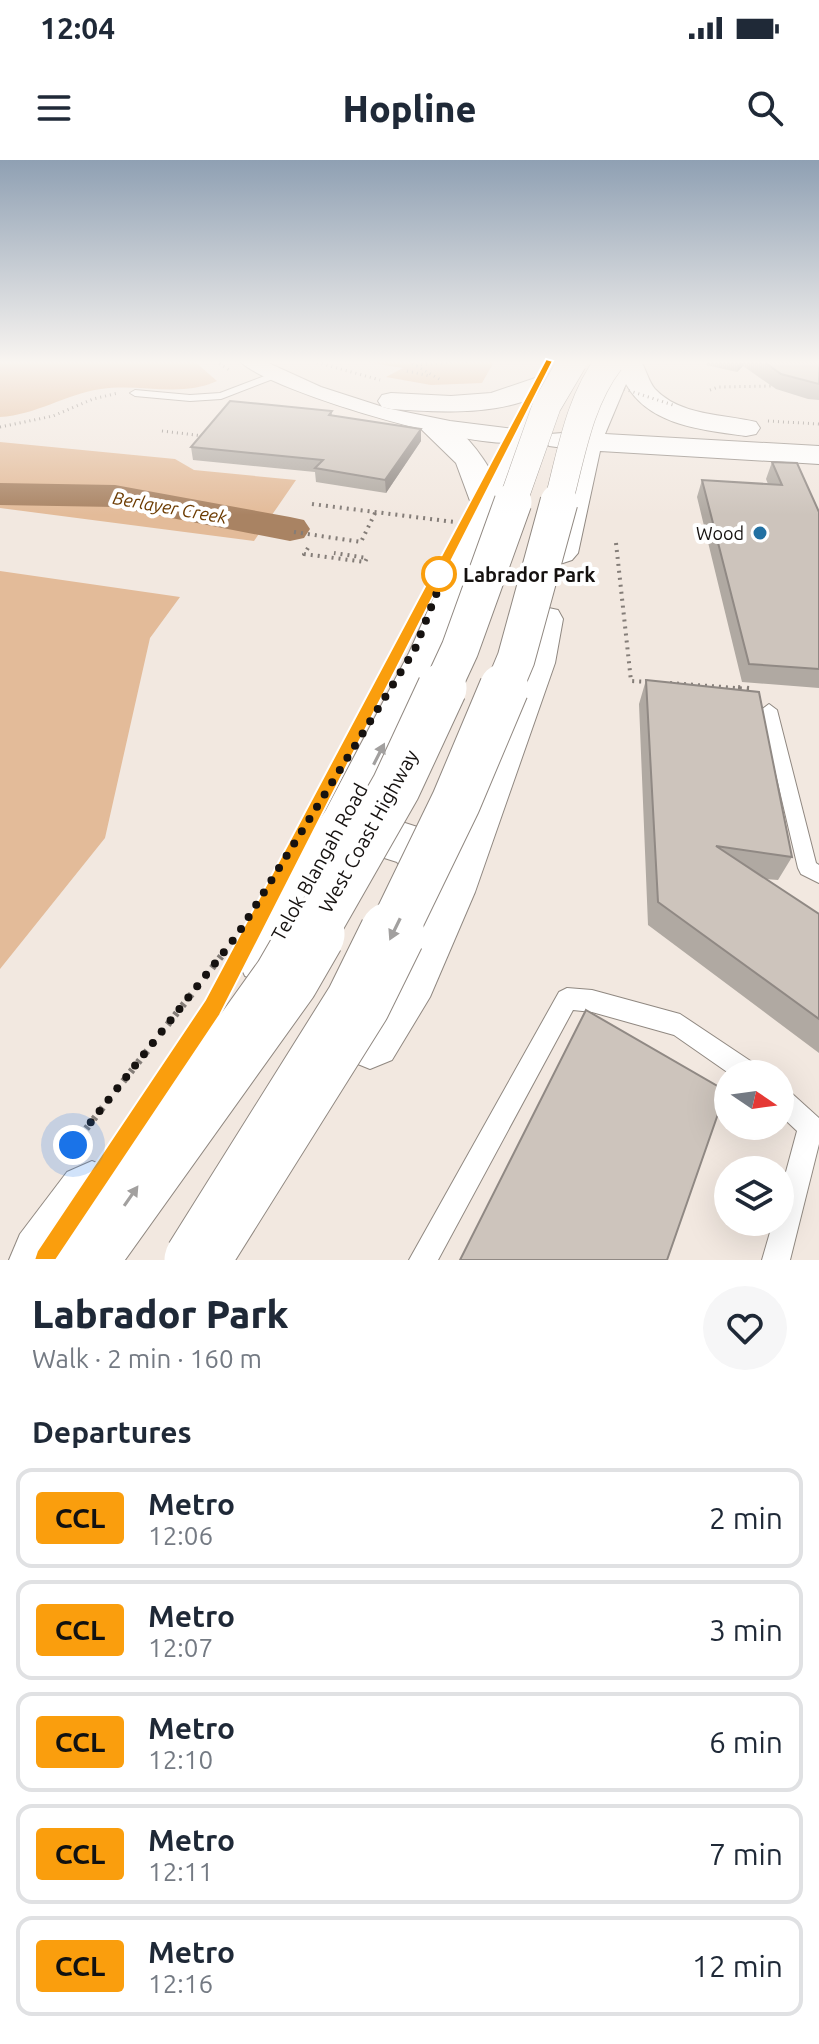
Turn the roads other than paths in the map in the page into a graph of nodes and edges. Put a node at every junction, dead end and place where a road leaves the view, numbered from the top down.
1 (374, 412) edge
2 (434, 412) edge
3 (535, 412) edge
4 (544, 412) edge
5 (583, 412) edge
6 (599, 412) edge
7 (679, 412) edge
8 (433, 427) junction
9 (752, 429) junction
10 (523, 432) junction
11 (819, 432) edge
12 (589, 434) junction
13 (807, 454) edge
14 (574, 500) junction
15 (487, 519) junction
16 (769, 710) dead end
17 (344, 824) junction
18 (819, 875) edge
19 (448, 892) junction
20 (730, 1060) edge
21 (794, 1112) edge
22 (814, 1131) edge
23 (46, 1260) edge
24 (85, 1260) edge
25 (197, 1260) edge
26 (228, 1260) edge
27 (423, 1260) edge
28 (776, 1260) edge

1 - 8 street
2 - 10 street
3 - 10 main road, Telok Blangah Road
24 -> 4 main road, West Coast Highway, bridge
5 -> 25 main road, bridge
6 - 12 main road
7 - 9 main road
8 - 10 street
8 - 15 main road
9 - 11 main road
9 - 12 main road
10 - 12 main road
10 - 15 main road, Telok Blangah Road
12 - 13 main road
12 - 14 main road
13 - 14 main road
14 - 19 main road
17 -> 15 main road, Telok Blangah Road
16 - 18 lane
17 - 19 main road
17 - 23 main road, Telok Blangah Road
19 - 26 main road
20 - 27 lane
21 - 22 lane
22 - 28 lane

